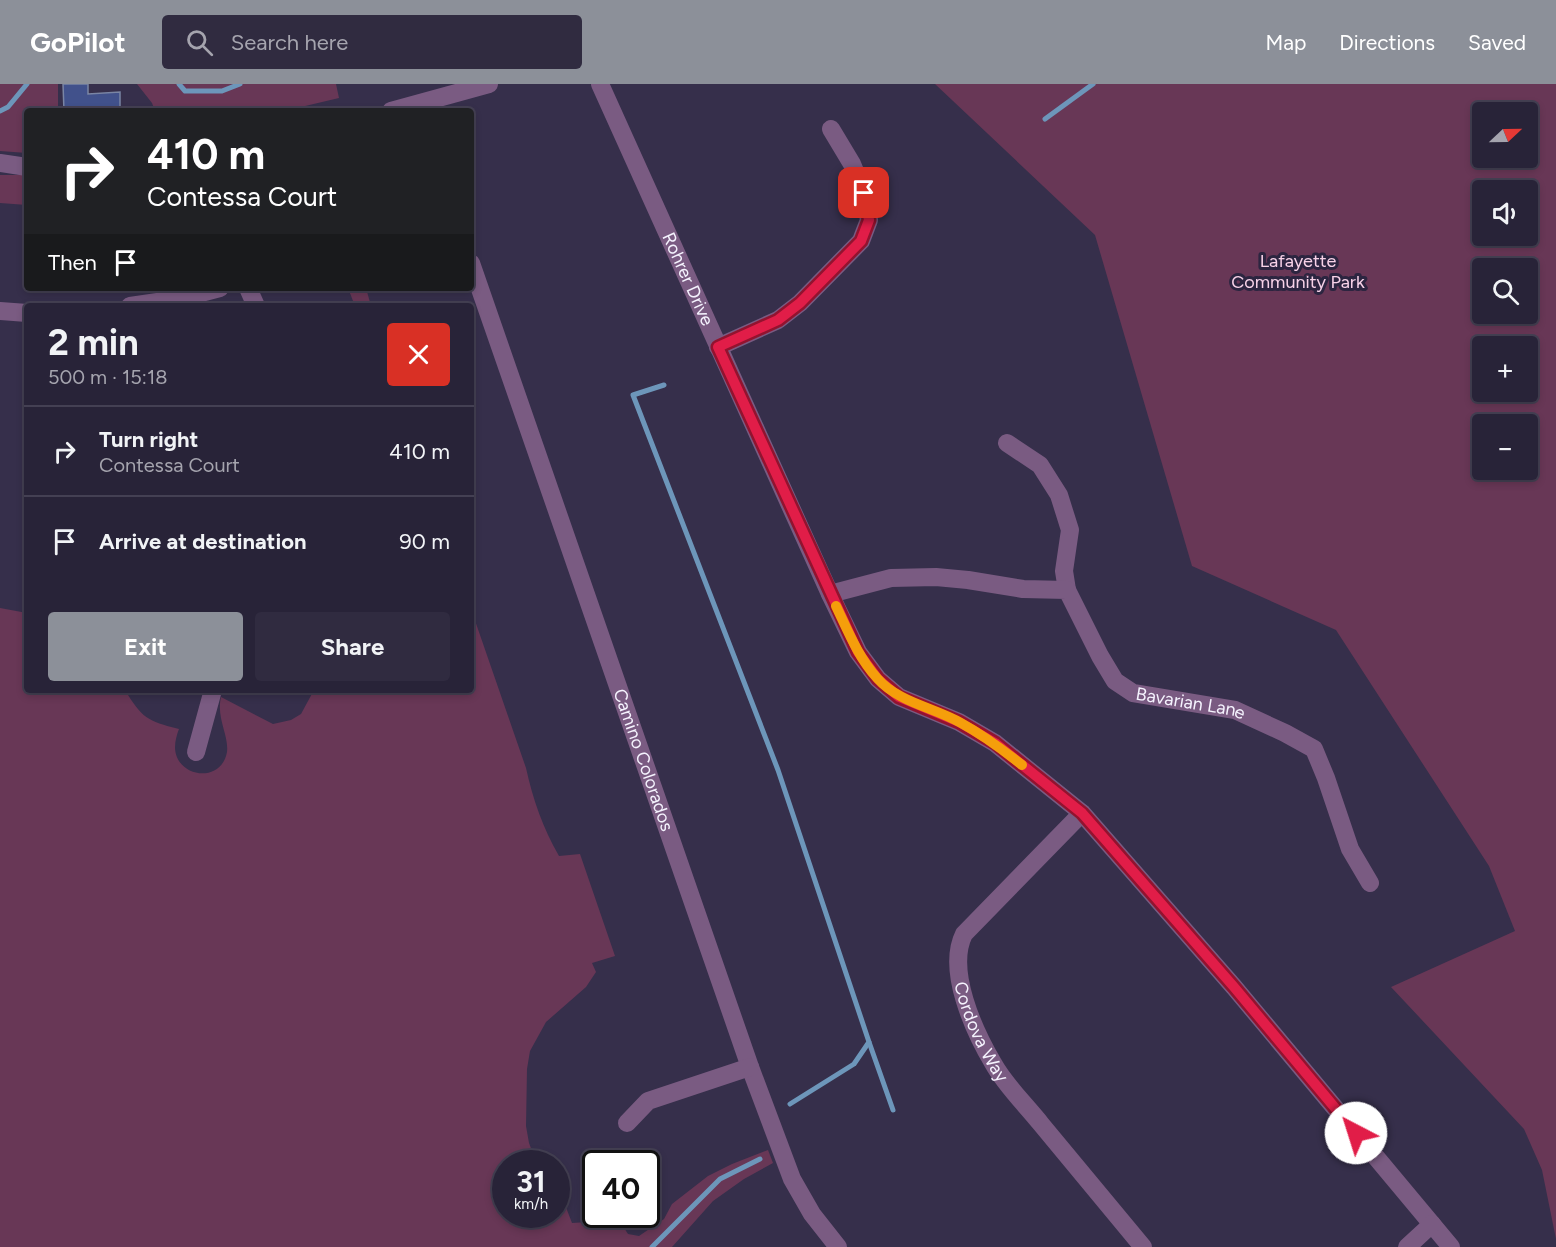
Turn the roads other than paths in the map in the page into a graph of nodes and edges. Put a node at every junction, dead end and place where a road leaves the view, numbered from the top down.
1 (489, 84) edge
2 (600, 84) edge
3 (418, 108) edge
4 (831, 129) dead end
5 (0, 163) edge
6 (24, 166) edge
7 (474, 272) edge
8 (207, 291) edge
9 (148, 303) edge
10 (0, 311) edge
11 (24, 313) edge
12 (718, 347) junction
13 (1007, 443) dead end
14 (1067, 590) junction
15 (830, 594) junction
16 (212, 693) edge
17 (196, 752) dead end
18 (1082, 813) junction
19 (1370, 883) dead end
20 (750, 1067) junction
21 (627, 1123) dead end
22 (1432, 1224) junction
23 (838, 1247) edge
24 (1143, 1247) edge
25 (1407, 1247) edge
26 (1451, 1247) edge

1 - 3 street
2 - 12 street, Rohrer Drive
4 - 12 street
5 - 6 street
7 - 20 street, Camino Colorados
8 - 9 street
10 - 11 street
12 - 15 street, Rohrer Drive
13 - 14 street
14 - 15 street
14 - 19 street, Bavarian Lane
15 - 18 street, Rohrer Drive
16 - 17 street
18 - 22 street, Rohrer Drive
18 - 24 street, Cordova Way
20 - 21 street
20 - 23 street, Camino Colorados
22 - 25 street
22 - 26 street, Rohrer Drive

